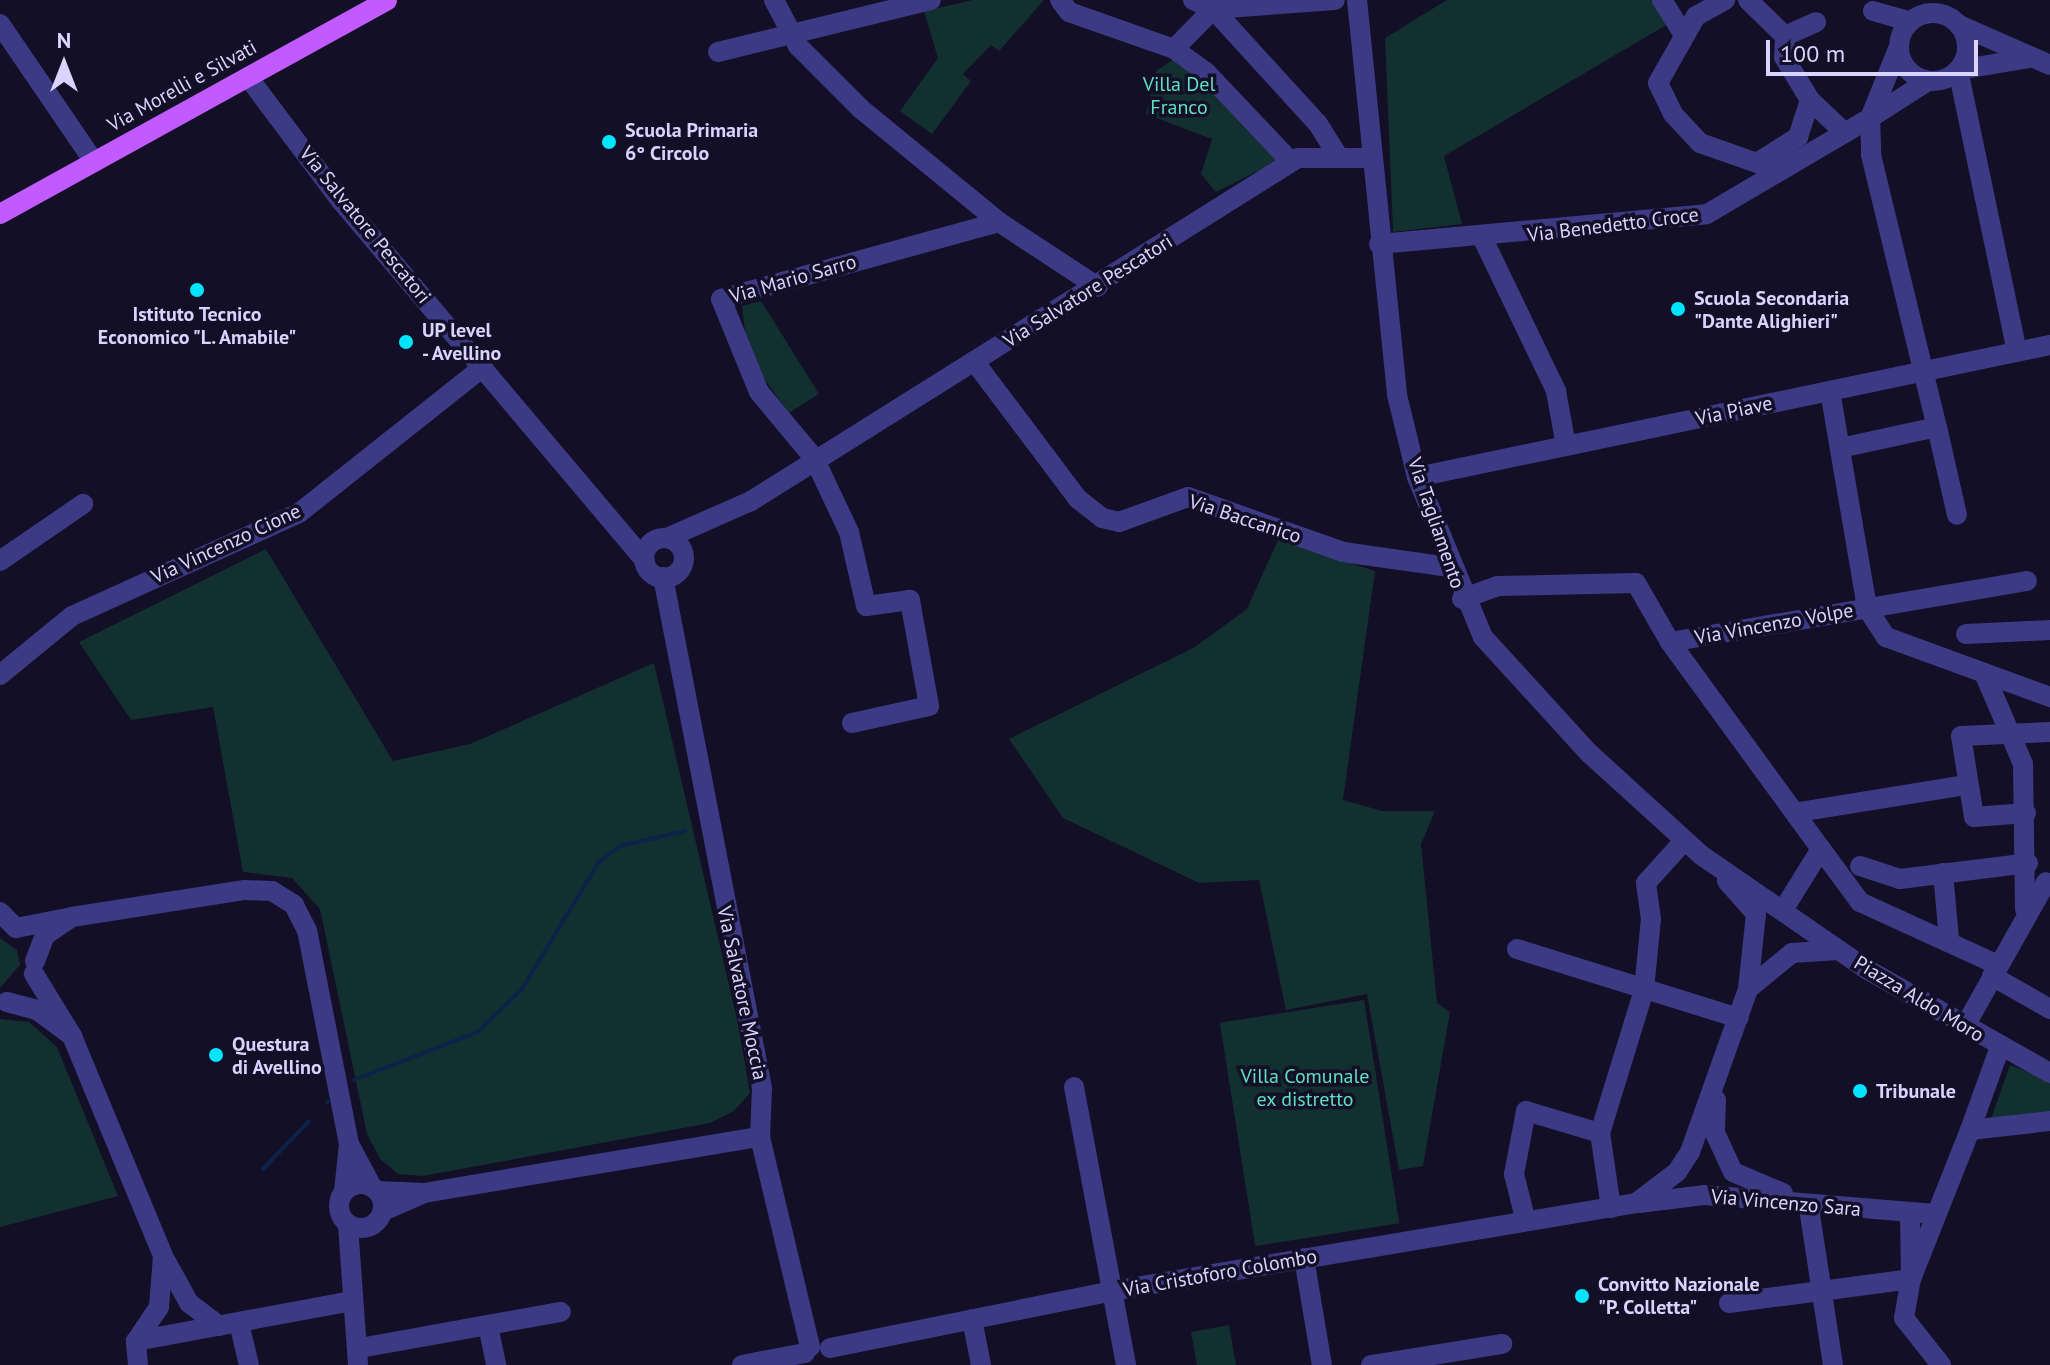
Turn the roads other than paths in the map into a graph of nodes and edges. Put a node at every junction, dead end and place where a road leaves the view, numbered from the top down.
1 (387, 0) edge
2 (774, 0) edge
3 (931, 0) edge
4 (1060, 0) edge
5 (1193, 0) edge
6 (1335, 0) edge
7 (1357, 0) edge
8 (1662, 0) edge
9 (1725, 0) edge
10 (1748, 0) edge
11 (1941, 7) edge
12 (1213, 9) junction
13 (1873, 11) dead end
14 (1913, 13) edge
15 (1816, 22) dead end
16 (0, 24) edge
17 (1959, 25) junction
18 (1683, 33) junction
19 (791, 34) junction
20 (1785, 36) junction
21 (1174, 49) junction
22 (1898, 49) junction
23 (718, 52) dead end
24 (2028, 58) junction
25 (2050, 65) edge
26 (1958, 70) junction
27 (248, 77) junction
28 (1928, 81) junction
29 (1810, 100) junction
30 (1870, 118) junction
31 (1845, 133) junction
32 (1339, 158) junction
33 (1370, 158) junction
34 (94, 162) junction
35 (1291, 162) junction
36 (0, 214) edge
37 (999, 222) junction
38 (1483, 239) junction
39 (1379, 244) junction
40 (1098, 287) junction
41 (2050, 345) edge
42 (2017, 352) junction
43 (974, 361) junction
44 (483, 367) junction
45 (1927, 370) junction
46 (1830, 391) junction
47 (1937, 427) junction
48 (1566, 446) junction
49 (1840, 448) junction
50 (814, 458) junction
51 (1417, 477) junction
52 (83, 504) dead end
53 (1957, 515) dead end
54 (717, 519) junction
55 (263, 541) dead end
56 (654, 547) junction
57 (0, 561) edge
58 (1450, 567) junction
59 (675, 569) junction
60 (2027, 581) dead end
61 (1462, 599) junction
62 (1867, 608) junction
63 (72, 616) junction
64 (2050, 630) edge
65 (1966, 634) dead end
66 (1670, 642) junction
67 (1984, 673) junction
68 (0, 675) edge
69 (2050, 697) edge
70 (852, 723) dead end
71 (2050, 732) edge
72 (1965, 785) junction
73 (1799, 812) junction
74 (2026, 813) junction
75 (1684, 841) junction
76 (1821, 849) junction
77 (1701, 855) junction
78 (2028, 863) junction
79 (1860, 866) dead end
80 (1943, 873) junction
81 (2048, 883) edge
82 (2025, 909) junction
83 (1783, 910) junction
84 (0, 912) edge
85 (72, 917) junction
86 (8, 925) edge
87 (1949, 939) junction
88 (1517, 949) dead end
89 (1838, 950) junction
90 (34, 967) junction
91 (1995, 970) junction
92 (1748, 989) junction
93 (1644, 990) junction
94 (4, 1003) edge
95 (2050, 1009) edge
96 (1738, 1018) junction
97 (1965, 1026) junction
98 (72, 1036) junction
99 (2000, 1047) junction
100 (2050, 1073) edge
101 (1717, 1080) junction
102 (1074, 1087) dead end
103 (2050, 1121) edge
104 (1970, 1130) junction
105 (1600, 1133) junction
106 (760, 1137) junction
107 (349, 1144) junction
108 (344, 1191) junction
109 (377, 1196) junction
110 (1636, 1203) junction
111 (1817, 1206) junction
112 (1611, 1208) junction
113 (1935, 1214) junction
114 (1910, 1216) junction
115 (1525, 1218) junction
116 (348, 1225) junction
117 (163, 1256) junction
118 (1304, 1258) junction
119 (1911, 1279) junction
120 (1819, 1286) junction
121 (1112, 1291) junction
122 (351, 1301) junction
123 (189, 1303) junction
124 (1729, 1303) dead end
125 (159, 1307) junction
126 (561, 1312) dead end
127 (972, 1319) junction
128 (229, 1324) junction
129 (488, 1326) junction
130 (136, 1341) junction
131 (1502, 1344) dead end
132 (817, 1355) edge
133 (359, 1356) edge
134 (1452, 1359) edge
135 (138, 1365) edge
136 (249, 1365) edge
137 (496, 1365) edge
138 (742, 1365) edge
139 (981, 1365) edge
140 (1126, 1365) edge
141 (1322, 1365) edge
142 (1371, 1365) edge
143 (1833, 1365) edge
144 (1941, 1365) edge

1 - 27 main road, Via Morelli e Silvati
2 - 19 street
3 - 19 street
4 - 21 street
5 - 12 street
6 - 12 street
7 - 33 street, Via Tagliamento
8 - 18 street
9 - 18 street
10 - 20 street
11 - 14 street
11 - 17 street
12 - 21 street
12 - 32 street
13 - 14 street
14 - 22 street
15 - 20 street
16 - 34 street
17 - 24 street
17 - 26 street
18 - 29 street
19 - 23 street
19 - 37 street
20 - 29 street
21 - 35 street
22 - 28 street
22 - 30 street
24 - 25 street
24 - 26 street
26 - 28 street
26 - 42 street
27 - 34 main road, Via Morelli e Silvati
27 - 44 street, Via Salvatore Pescatori
28 - 30 street, Via Benedetto Croce
29 - 31 street
30 - 31 street, Via Benedetto Croce
30 - 45 street
31 - 38 street, Via Benedetto Croce
32 - 33 street, Via Salvatore Pescatori
32 - 35 street, Via Salvatore Pescatori
33 - 39 street, Via Tagliamento
34 - 36 main road, Via Morelli e Silvati
35 - 40 street, Via Salvatore Pescatori
37 - 40 street
37 - 50 street, Via Mario Sarro
38 - 39 street, Via Benedetto Croce
38 - 48 street
39 - 51 street, Via Tagliamento
40 - 43 street, Via Salvatore Pescatori
41 - 42 street, Via Piave
42 - 45 street, Via Piave
43 - 50 street, Via Salvatore Pescatori
43 - 58 street, Via Baccanico
44 - 56 street, Via Salvatore Pescatori
44 - 63 street, Via Vincenzo Cione
45 - 46 street, Via Piave
45 - 47 street
46 - 48 street, Via Piave
46 - 49 street
47 - 49 street
47 - 53 street
48 - 51 street, Via Piave
49 - 62 street
50 - 54 street, Via Salvatore Pescatori
50 - 70 street
51 - 58 street, Via Tagliamento
52 - 57 street
54 - 56 street, Via Salvatore Pescatori
54 - 59 street, Via Salvatore Pescatori
55 - 63 street, Via Vincenzo Cione
56 - 59 street
56 - 59 street
58 - 61 street, Via Tagliamento
59 - 106 street, Via Salvatore Moccia
60 - 62 street
61 - 66 street, Via Vincenzo Volpe
61 - 75 street, Via Tagliamento
62 - 66 street, Via Vincenzo Volpe
62 - 67 street, Via Vincenzo Volpe
63 - 68 street, Via Vincenzo Cione
64 - 65 street
66 - 73 street
67 - 69 street, Via Vincenzo Volpe
67 - 74 street
71 - 72 street
72 - 73 street
72 - 74 street
73 - 76 street
74 - 78 street
75 - 77 street, Via Tagliamento
75 - 93 street
76 - 83 street
76 - 87 street
77 - 83 street, Via Tagliamento
77 - 92 street
78 - 80 street
78 - 81 street
78 - 82 street
79 - 80 street
80 - 87 street
81 - 82 street
82 - 91 street
83 - 89 street, Piazza Aldo Moro
84 - 86 street
85 - 86 street
85 - 90 street
85 - 107 street
86 - 90 street
87 - 91 street
88 - 93 street
89 - 92 street, Piazza Aldo Moro
89 - 97 street, Piazza Aldo Moro
90 - 94 street
90 - 98 street
91 - 95 street
91 - 97 street
92 - 96 street
93 - 96 street
93 - 105 street
94 - 98 street
96 - 101 street
97 - 99 street, Piazza Aldo Moro
98 - 117 street
99 - 100 street, Piazza Aldo Moro
99 - 104 street
101 - 110 street
101 - 111 street
102 - 121 street
103 - 104 street
104 - 113 street
105 - 112 street
105 - 115 street
106 - 109 street
106 - 132 street, Via Salvatore Moccia
107 - 108 street
107 - 109 street
108 - 109 street
108 - 116 street
109 - 116 street
110 - 111 street, Via Vincenzo Sara
110 - 112 street, Via Vincenzo Sara
111 - 114 street, Via Vincenzo Sara
111 - 120 street
112 - 115 street, Via Cristoforo Colombo
113 - 114 street, Via Vincenzo Sara
113 - 119 street
114 - 119 street
115 - 118 street, Via Cristoforo Colombo
116 - 122 street
117 - 123 street
117 - 125 street
118 - 121 street, Via Cristoforo Colombo
118 - 141 street
119 - 120 street
119 - 144 street
120 - 124 street
120 - 143 street
121 - 127 street, Via Cristoforo Colombo
121 - 140 street
122 - 128 street
122 - 133 street
123 - 125 street
123 - 128 street
125 - 130 street
126 - 129 street
127 - 132 street, Via Cristoforo Colombo
127 - 139 street
128 - 130 street
128 - 136 street
129 - 133 street
129 - 137 street
130 - 135 street
131 - 134 street
132 - 138 street, Via Cristoforo Colombo
134 - 142 street

